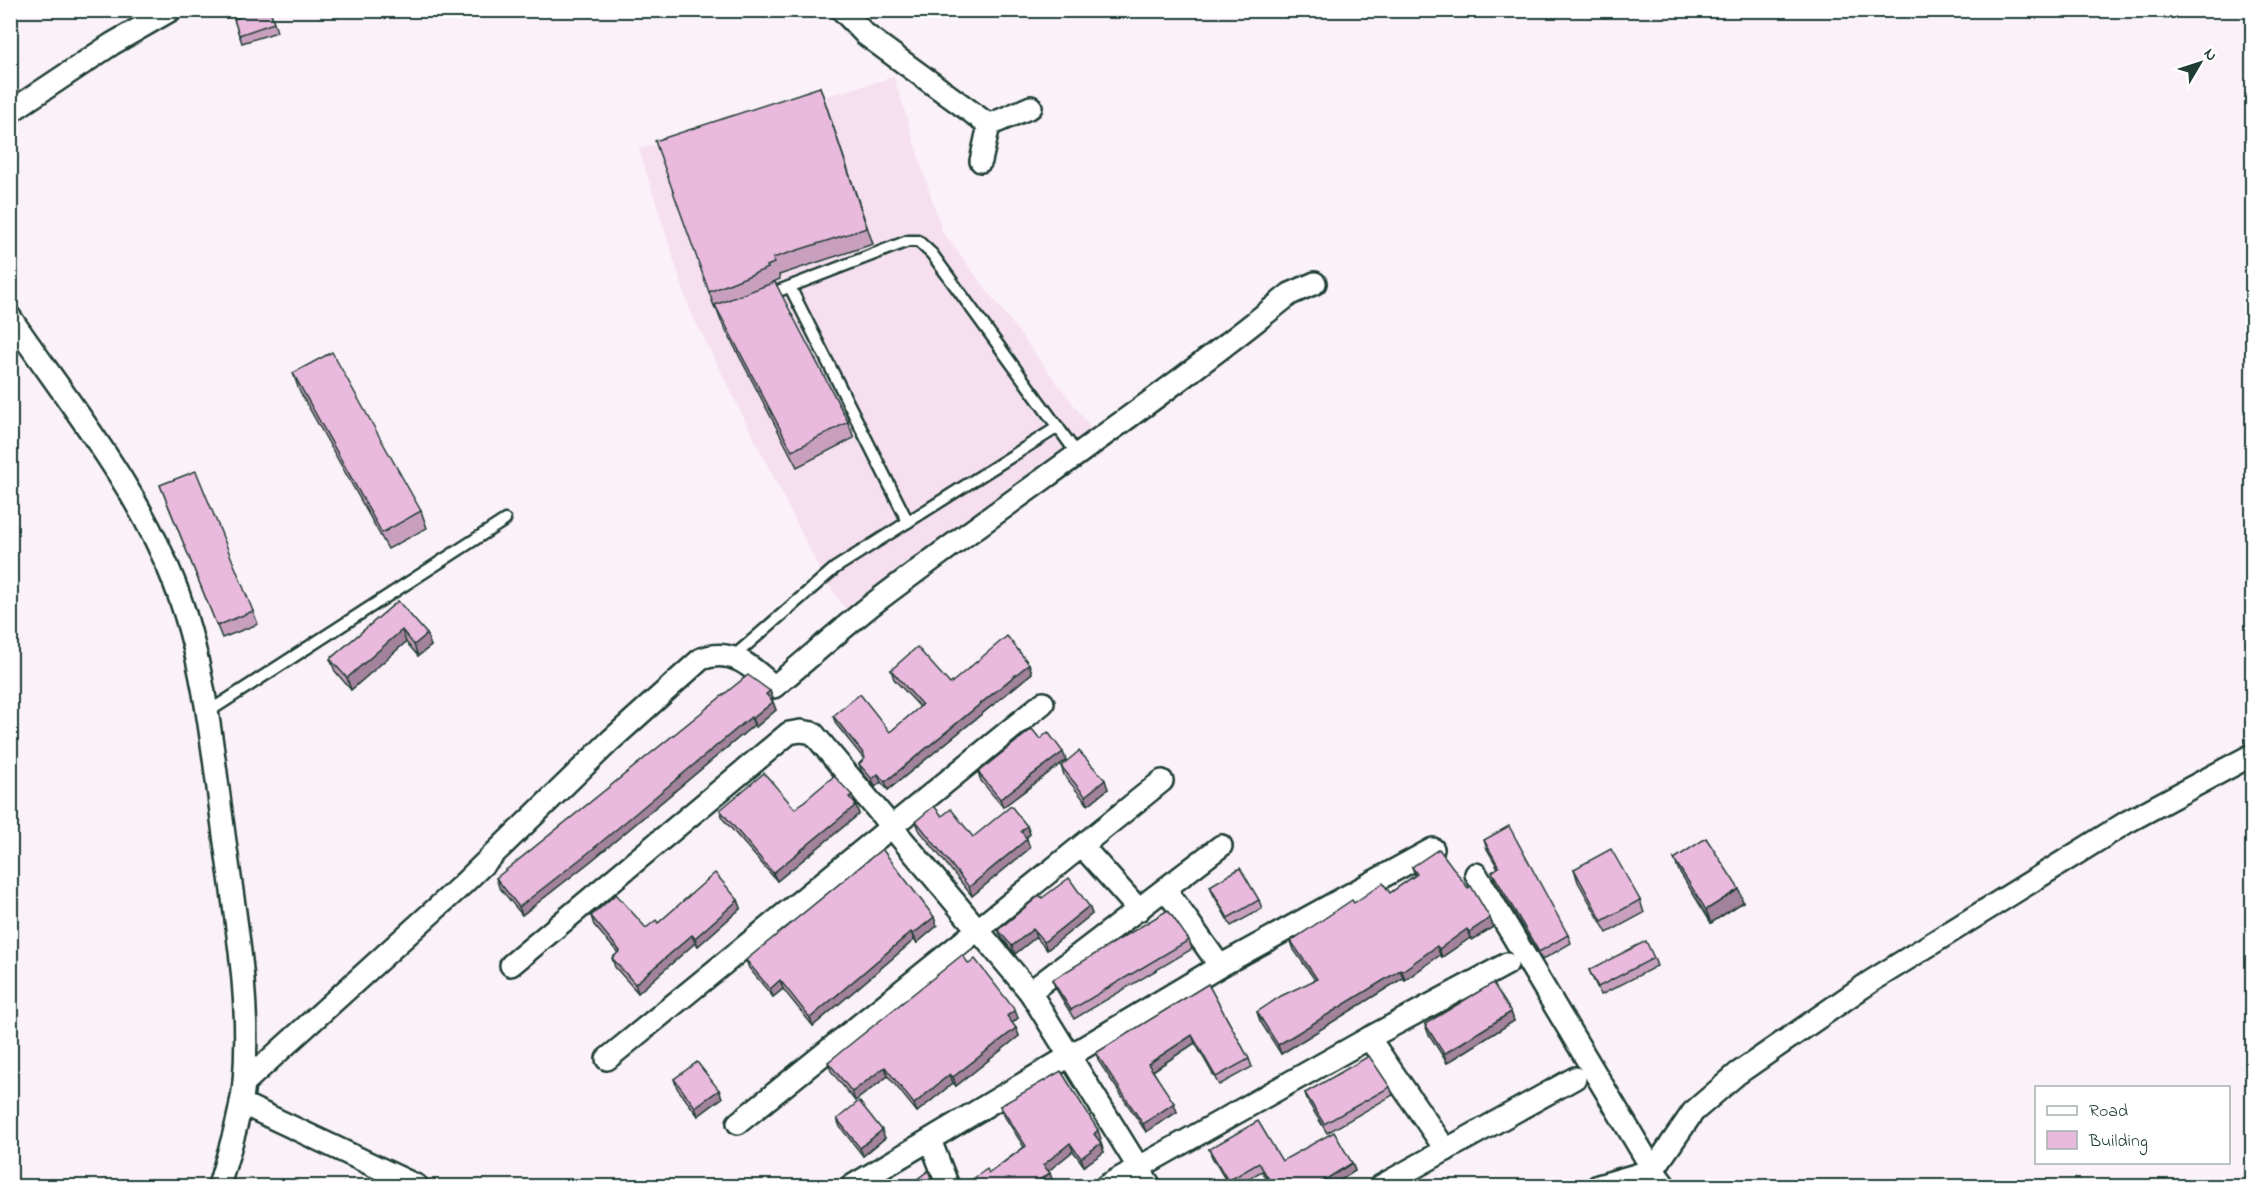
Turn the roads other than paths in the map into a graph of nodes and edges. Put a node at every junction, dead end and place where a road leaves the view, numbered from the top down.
1 (171, 10) edge
2 (842, 10) edge
3 (1031, 106) dead end
4 (10, 112) edge
5 (989, 125) junction
6 (981, 161) dead end
7 (1315, 283) dead end
8 (790, 287) junction
9 (760, 298) edge
10 (10, 317) edge
11 (1058, 427) junction
12 (1078, 455) junction
13 (505, 520) dead end
14 (908, 522) junction
15 (733, 657) junction
16 (1043, 702) dead end
17 (208, 712) junction
18 (2253, 755) edge
19 (1162, 781) dead end
20 (891, 825) junction
21 (1221, 846) dead end
22 (1083, 847) junction
23 (1433, 849) dead end
24 (1476, 874) dead end
25 (1166, 890) junction
26 (1139, 910) junction
27 (978, 931) junction
28 (1507, 964) dead end
29 (511, 965) dead end
30 (1220, 966) junction
31 (1030, 992) junction
32 (1369, 1038) junction
33 (1069, 1056) junction
34 (608, 1059) dead end
35 (1575, 1078) dead end
36 (242, 1093) junction
37 (738, 1123) dead end
38 (930, 1140) junction
39 (1446, 1150) junction
40 (1137, 1168) junction
41 (1653, 1170) junction
42 (219, 1186) edge
43 (417, 1186) edge
44 (852, 1186) edge
45 (948, 1186) edge
46 (1106, 1186) edge
47 (1150, 1186) edge
48 (1381, 1186) edge
49 (1598, 1186) edge
50 (1665, 1186) edge

1 - 4 street
2 - 5 street
3 - 5 street
5 - 6 street
7 - 12 street
8 - 9 lane
8 - 11 lane
8 - 14 lane
10 - 17 street
11 - 12 lane
11 - 14 lane
12 - 15 street
13 - 17 lane
14 - 15 lane
15 - 36 street
16 - 20 street
17 - 36 street
18 - 41 street
19 - 22 street
20 - 27 street
20 - 29 street
20 - 34 street
21 - 25 street
22 - 26 street
22 - 27 street
23 - 30 street
24 - 41 street
25 - 26 street
25 - 30 street
26 - 31 street
27 - 31 street
27 - 37 street
28 - 32 street
30 - 33 street
31 - 33 street
32 - 39 street
32 - 40 street
33 - 38 street
33 - 40 street
35 - 39 street
36 - 42 street
36 - 43 street
38 - 44 street
38 - 45 street
39 - 48 street
40 - 46 street
40 - 47 street
41 - 49 street
41 - 50 street

